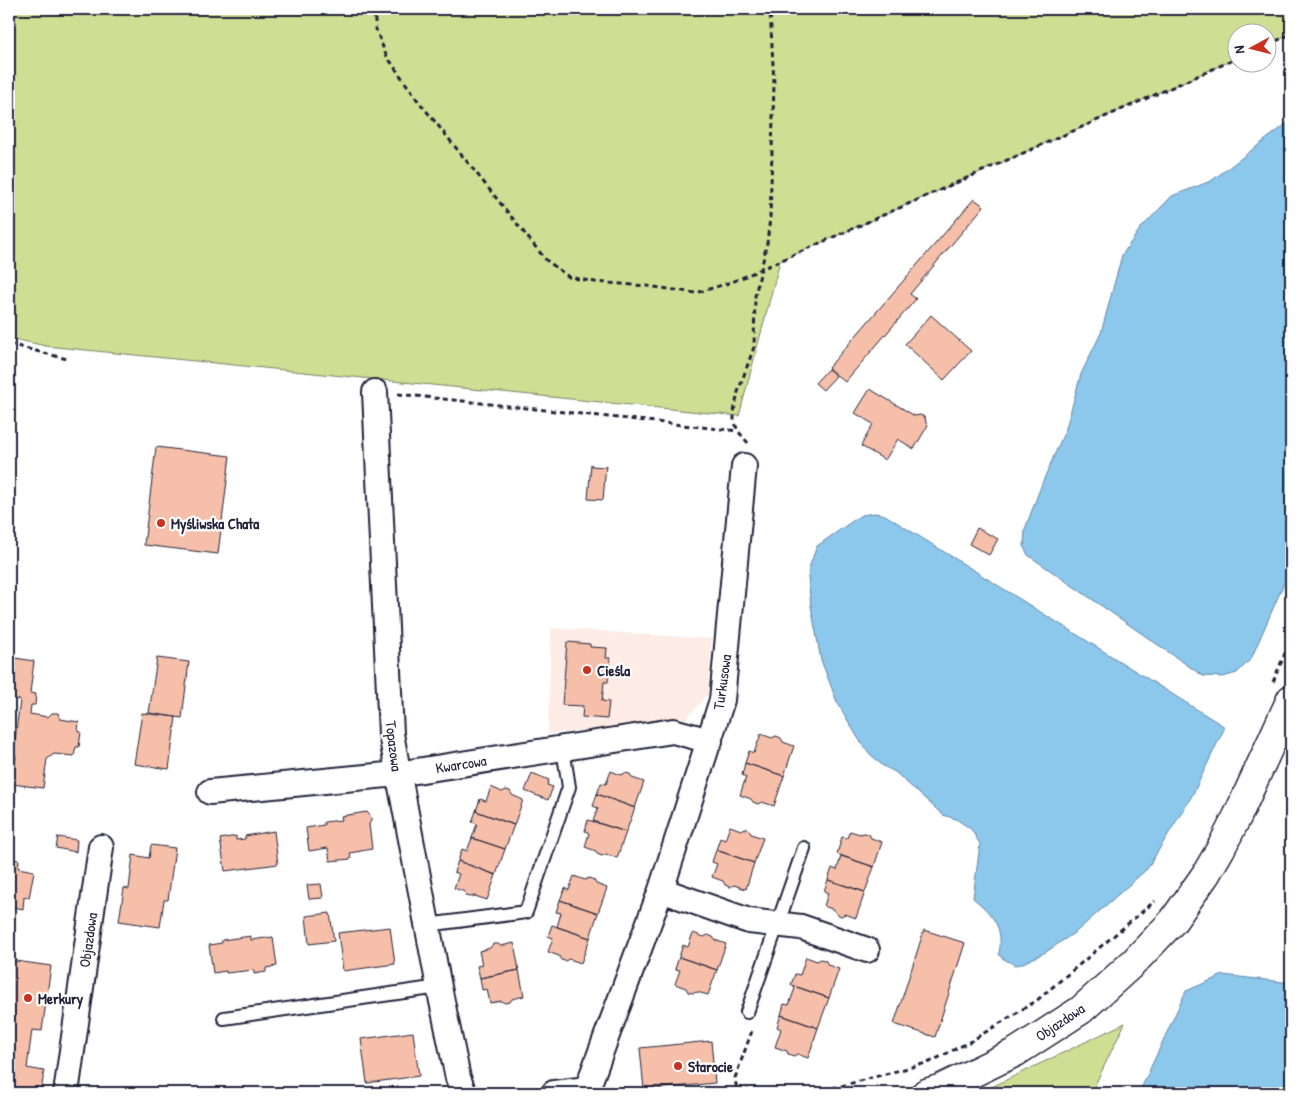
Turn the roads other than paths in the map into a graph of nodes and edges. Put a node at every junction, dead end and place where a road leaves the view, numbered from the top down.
1 (375, 392) road end
2 (744, 466) road end
3 (1281, 692) edge
4 (710, 741) junction
5 (563, 749) junction
6 (397, 774) junction
7 (210, 792) dead end
8 (101, 847) dead end
9 (804, 848) dead end
10 (661, 890) junction
11 (778, 924) junction
12 (427, 926) junction
13 (867, 950) dead end
14 (439, 987) junction
15 (747, 1012) road end
16 (224, 1018) dead end
17 (66, 1093) edge
18 (464, 1093) edge
19 (554, 1093) edge
20 (926, 1093) edge

1 - 6 street, Topazowa
2 - 4 street, Turkusowa
3 - 20 main road, Objazdowa
4 - 5 street, Kwarcowa
4 - 10 street, Turkusowa
5 - 6 street, Kwarcowa
5 - 12 lane
6 - 7 street, Kwarcowa
6 - 12 street, Topazowa
8 - 17 street, Objazdowa
9 - 11 lane
10 - 11 street
10 - 19 street, Turkusowa
11 - 13 street
11 - 15 lane
12 - 14 street, Topazowa
14 - 16 lane
14 - 18 street, Topazowa

